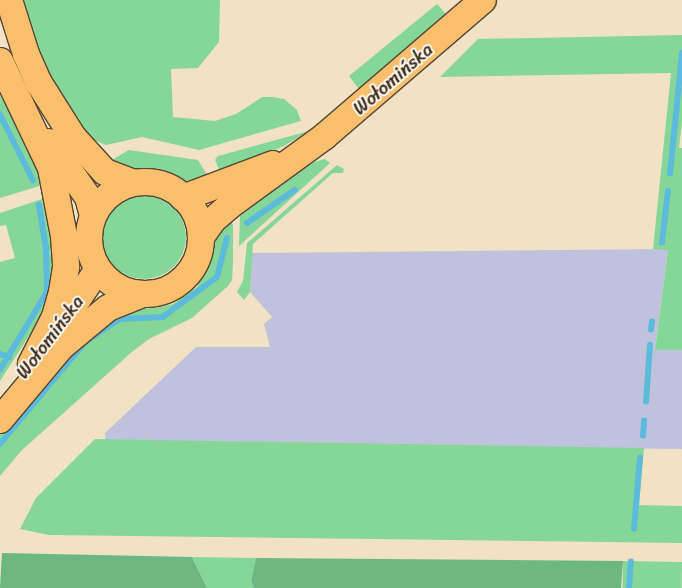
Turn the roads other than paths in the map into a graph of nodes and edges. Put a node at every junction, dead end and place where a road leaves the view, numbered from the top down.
1 (9, 0) edge
2 (483, 0) edge
3 (0, 61) edge
4 (23, 108) junction
5 (300, 154) junction
6 (132, 183) junction
7 (183, 198) junction
8 (93, 216) junction
9 (201, 238) junction
10 (98, 269) junction
11 (142, 294) junction
12 (31, 364) junction
13 (0, 403) edge
14 (0, 420) edge

1 - 6 main road
2 - 5 main road, Wołomińska
3 - 4 main road
4 - 8 main road
4 - 12 main road
5 - 7 main road, Wołomińska
5 - 9 main road, Wołomińska
6 - 7 main road
6 - 8 main road
7 - 9 main road
8 - 10 main road
9 - 11 main road
10 - 11 main road
10 - 12 main road, Wołomińska
11 - 14 main road, Wołomińska
12 - 13 main road, Wołomińska

